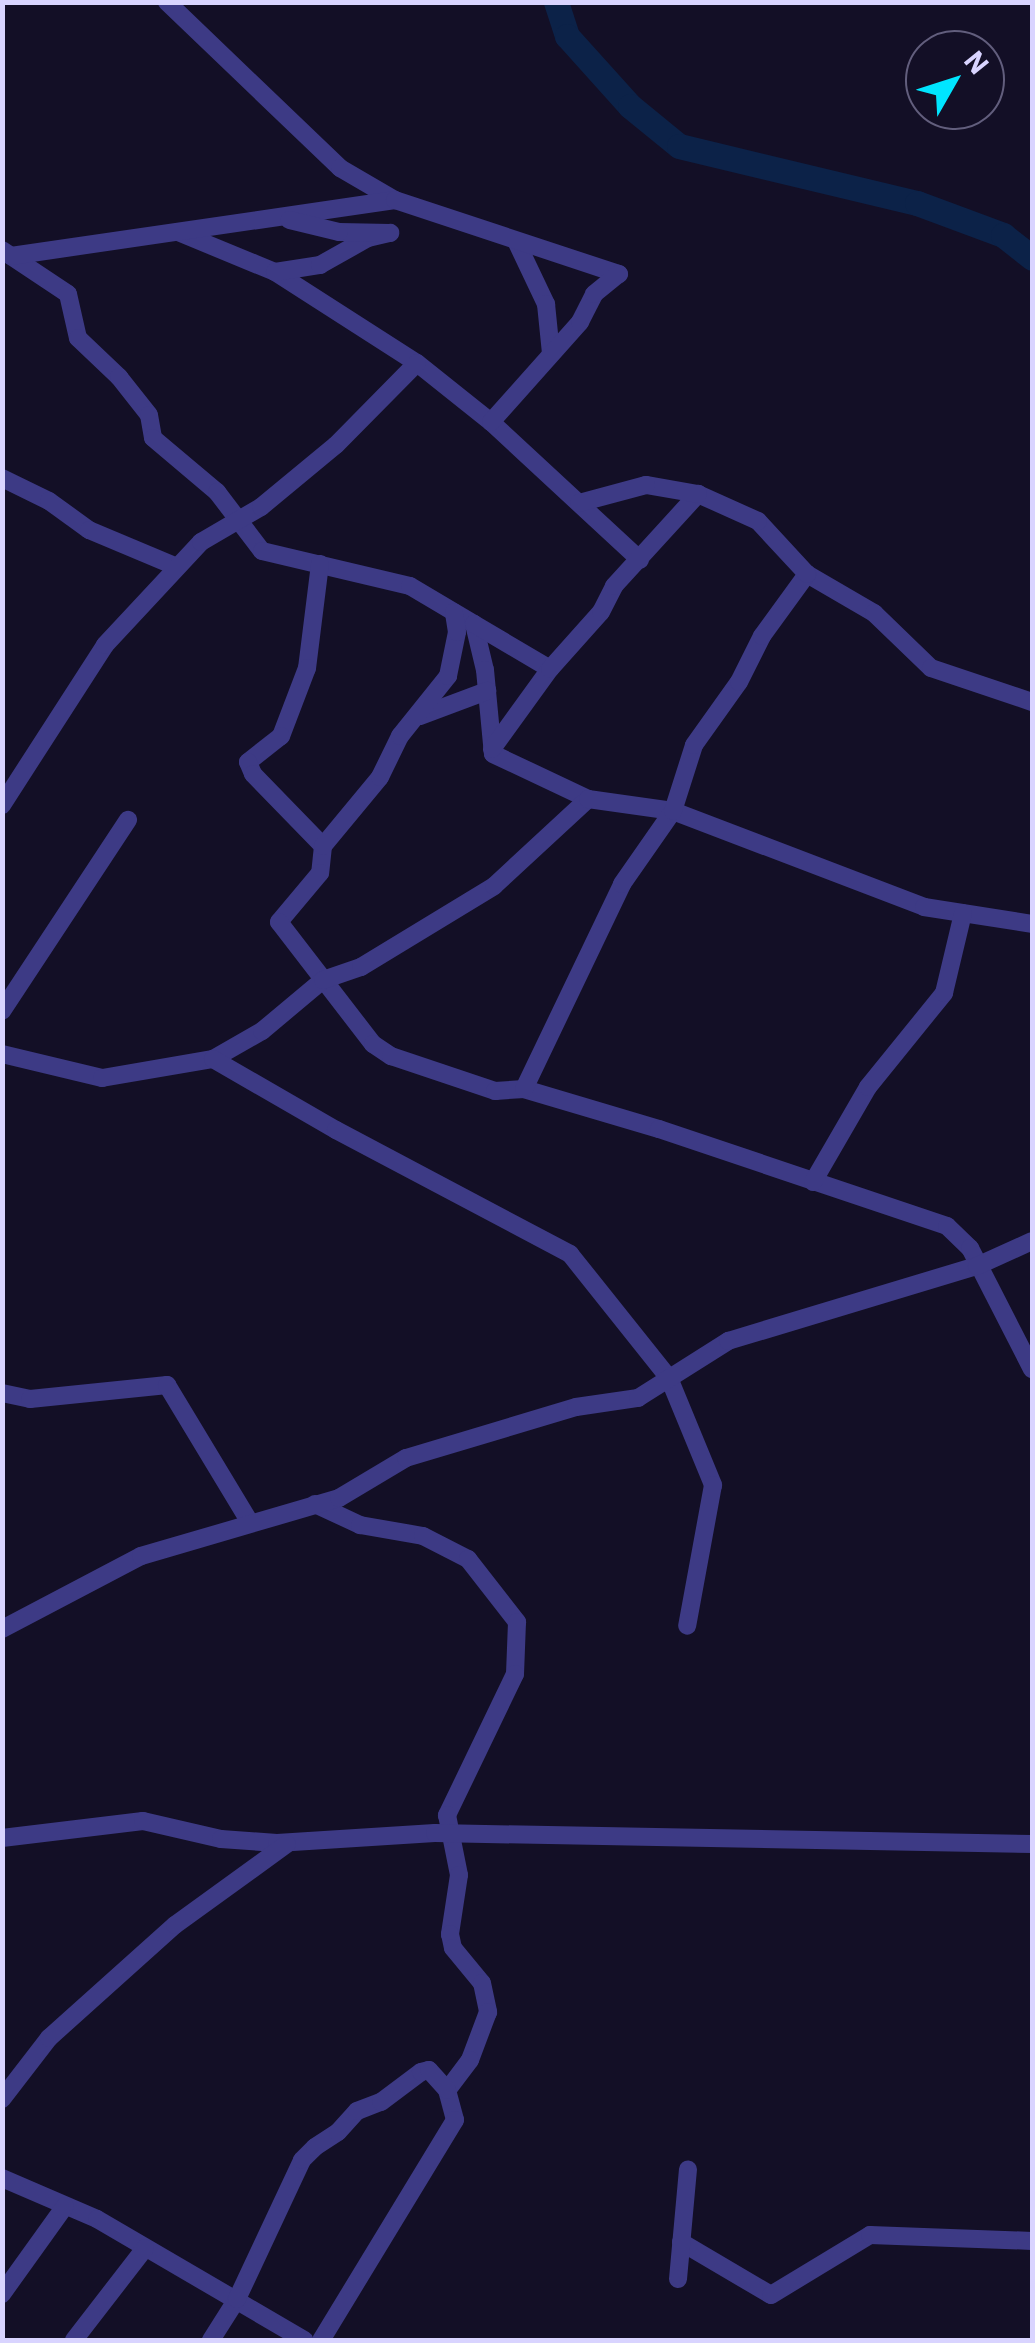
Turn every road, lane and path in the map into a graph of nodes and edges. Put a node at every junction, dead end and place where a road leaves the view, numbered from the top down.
1 (167, 2) edge
2 (395, 200) junction
3 (277, 216) junction
4 (177, 232) junction
5 (517, 244) junction
6 (7, 253) edge
7 (276, 272) junction
8 (551, 353) junction
9 (416, 363) junction
10 (491, 422) junction
11 (2, 478) edge
12 (698, 494) junction
13 (579, 503) junction
14 (236, 522) junction
15 (640, 560) junction
16 (320, 564) junction
17 (177, 568) junction
18 (807, 574) junction
19 (454, 612) junction
20 (474, 624) junction
21 (550, 669) junction
22 (486, 691) junction
23 (1032, 702) edge
24 (415, 718) junction
25 (492, 749) junction
26 (588, 799) junction
27 (2, 804) edge
28 (672, 811) junction
29 (128, 820) dead end
30 (323, 846) junction
31 (963, 913) junction
32 (1032, 924) edge
33 (323, 980) junction
34 (2, 1011) edge
35 (213, 1059) junction
36 (7, 1061) edge
37 (524, 1089) junction
38 (813, 1182) junction
39 (1032, 1241) edge
40 (977, 1266) junction
41 (1032, 1369) edge
42 (669, 1378) junction
43 (2, 1393) edge
44 (315, 1504) junction
45 (248, 1521) junction
46 (688, 1626) dead end
47 (2, 1629) edge
48 (450, 1833) junction
49 (2, 1838) edge
50 (290, 1843) junction
51 (1032, 1844) edge
52 (447, 2090) junction
53 (2, 2100) edge
54 (688, 2169) dead end
55 (2, 2178) edge
56 (65, 2206) junction
57 (682, 2242) junction
58 (1032, 2242) edge
59 (146, 2248) junction
60 (678, 2279) dead end
61 (2, 2294) edge
62 (238, 2298) junction
63 (74, 2340) edge
64 (211, 2340) edge
65 (304, 2340) edge
66 (321, 2340) edge

1 - 2 street
2 - 3 street
2 - 5 street
3 - 4 street
3 - 7 street
4 - 6 street
4 - 7 street
5 - 8 street
5 - 8 street
6 - 14 street
7 - 9 street
8 - 10 street
9 - 10 street
9 - 14 street
10 - 13 street
11 - 17 street
12 - 13 street
12 - 15 street
12 - 18 street
13 - 15 street
14 - 16 street
14 - 17 street
15 - 21 street
16 - 19 street
16 - 30 street
17 - 27 street
18 - 23 street
18 - 28 street
19 - 20 street
19 - 24 street
20 - 21 street
20 - 22 street
21 - 25 street
22 - 24 street
22 - 25 street
24 - 30 street
25 - 26 street
26 - 28 street
26 - 33 street
28 - 31 street
28 - 37 street
29 - 34 street
30 - 33 street
31 - 32 street
31 - 38 street
33 - 35 street
33 - 37 street
35 - 36 street
35 - 42 street
37 - 38 street
38 - 40 street
39 - 40 street
40 - 41 street
40 - 42 street
42 - 44 street
42 - 46 street
43 - 45 street
44 - 45 street
44 - 48 street
45 - 47 street
48 - 50 street
48 - 51 street
48 - 52 street
49 - 50 street
50 - 53 street
52 - 62 street
52 - 66 street
54 - 57 street
55 - 56 street
56 - 59 street
56 - 61 street
57 - 58 street
57 - 60 street
59 - 62 street
59 - 63 street
62 - 64 street
62 - 65 street

